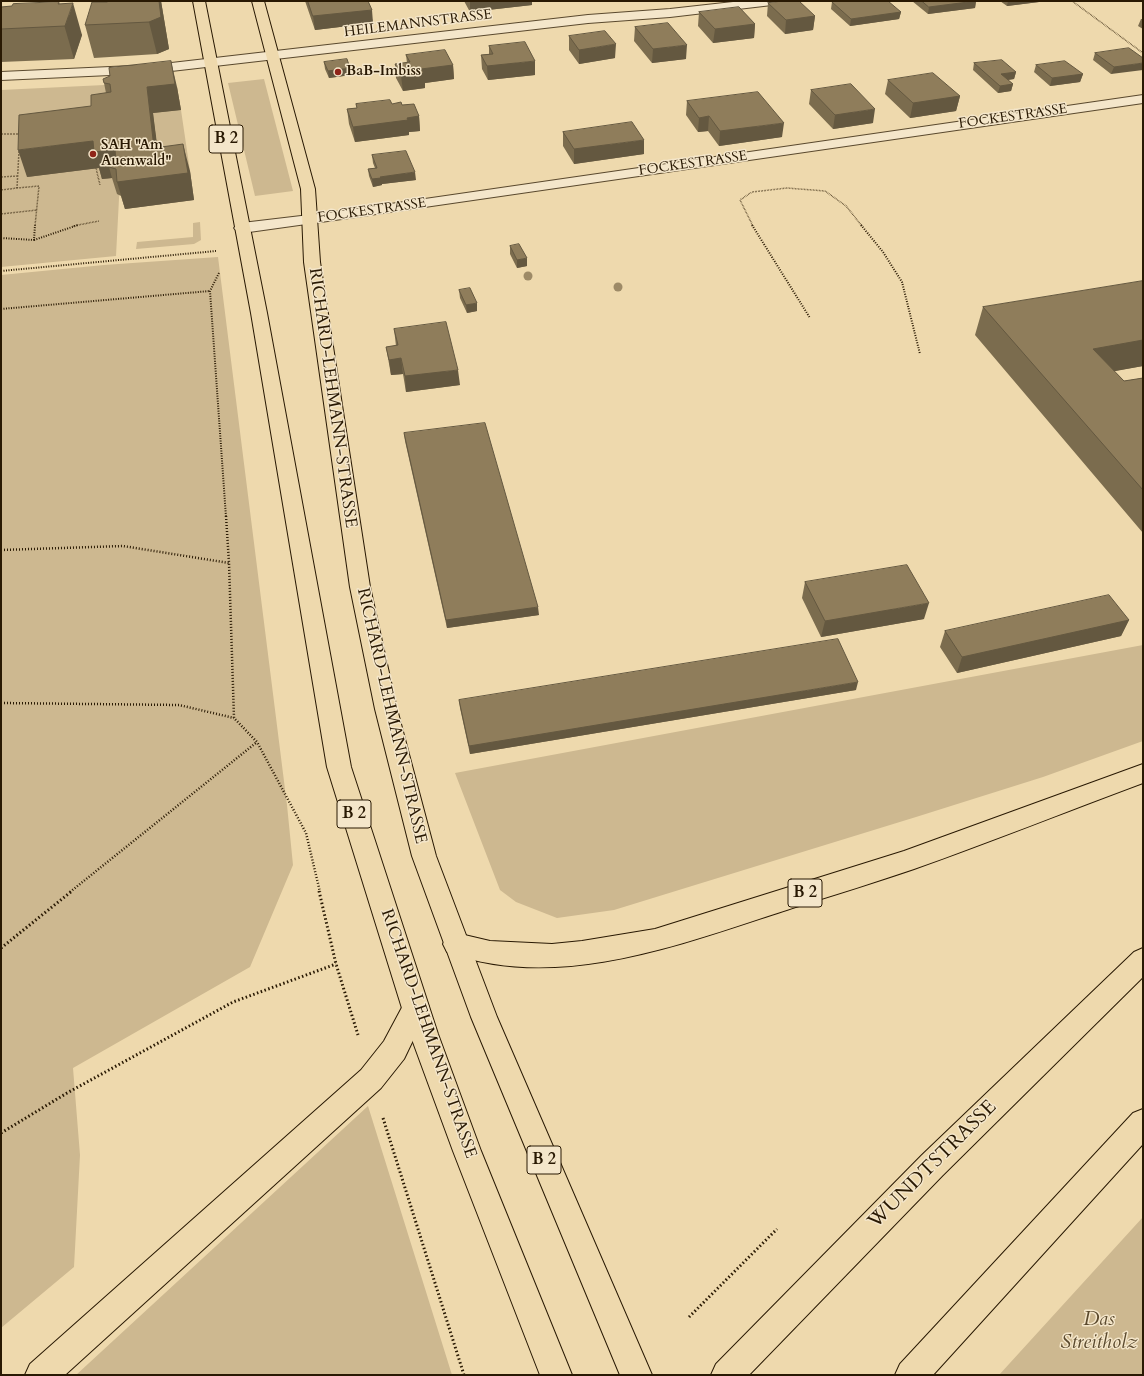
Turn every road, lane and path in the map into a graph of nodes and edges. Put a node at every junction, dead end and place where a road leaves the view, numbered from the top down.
1 (199, 1) edge
2 (258, 1) edge
3 (772, 1) edge
4 (1072, 1) edge
5 (1143, 53) edge
6 (273, 56) junction
7 (211, 62) junction
8 (1, 76) edge
9 (1143, 98) edge
10 (1, 134) edge
11 (19, 138) edge
12 (19, 146) edge
13 (96, 168) edge
14 (17, 176) junction
15 (1, 177) edge
16 (100, 185) edge
17 (17, 188) junction
18 (1, 190) edge
19 (37, 210) junction
20 (1, 214) edge
21 (309, 220) junction
22 (99, 221) dead end
23 (242, 228) junction
24 (1, 238) edge
25 (34, 240) junction
26 (218, 251) dead end
27 (1, 271) edge
28 (210, 291) junction
29 (1, 309) edge
30 (810, 318) dead end
31 (920, 354) dead end
32 (1, 550) edge
33 (230, 563) junction
34 (1, 703) edge
35 (234, 718) junction
36 (257, 742) junction
37 (1143, 773) edge
38 (456, 944) junction
39 (1, 948) edge
40 (1143, 960) edge
41 (336, 964) junction
42 (416, 1007) junction
43 (371, 1078) junction
44 (1143, 1123) edge
45 (1, 1133) edge
46 (777, 1229) dead end
47 (689, 1317) dead end
48 (41, 1375) edge
49 (464, 1375) edge
50 (556, 1375) edge
51 (636, 1375) edge
52 (727, 1375) edge
53 (911, 1375) edge

1 - 7 main road, RICHARD-LEHMANN-STRASSE / B 2
2 - 6 main road, RICHARD-LEHMANN-STRASSE / B 2
3 - 6 street, HEILEMANNSTRASSE
4 - 5 path
6 - 7 street, HEILEMANNSTRASSE
6 - 21 main road, RICHARD-LEHMANN-STRASSE / B 2
7 - 8 street, HEILEMANNSTRASSE
7 - 23 main road, RICHARD-LEHMANN-STRASSE / B 2
9 - 21 street, FOCKESTRASSE
10 - 11 path
12 - 14 path
13 - 16 path
14 - 15 path
14 - 17 path
17 - 18 path
17 - 19 path
19 - 20 path
19 - 25 path
21 - 23 street, FOCKESTRASSE
21 - 38 main road, RICHARD-LEHMANN-STRASSE / B 2
22 - 25 path
23 - 28 path
23 - 42 main road, RICHARD-LEHMANN-STRASSE / B 2
24 - 25 path
26 - 27 path
28 - 29 path
28 - 33 path
30 - 31 path
32 - 33 path
33 - 35 path
34 - 35 path
35 - 36 path
36 - 39 path
36 - 41 path
37 - 38 main road, B 2
38 - 51 main road, RICHARD-LEHMANN-STRASSE / B 2
40 - 52 main road, WUNDTSTRASSE
41 - 43 path
41 - 45 path
42 - 43 main road
42 - 50 main road, RICHARD-LEHMANN-STRASSE / B 2
43 - 48 main road
43 - 49 path
44 - 53 main road
46 - 47 path

